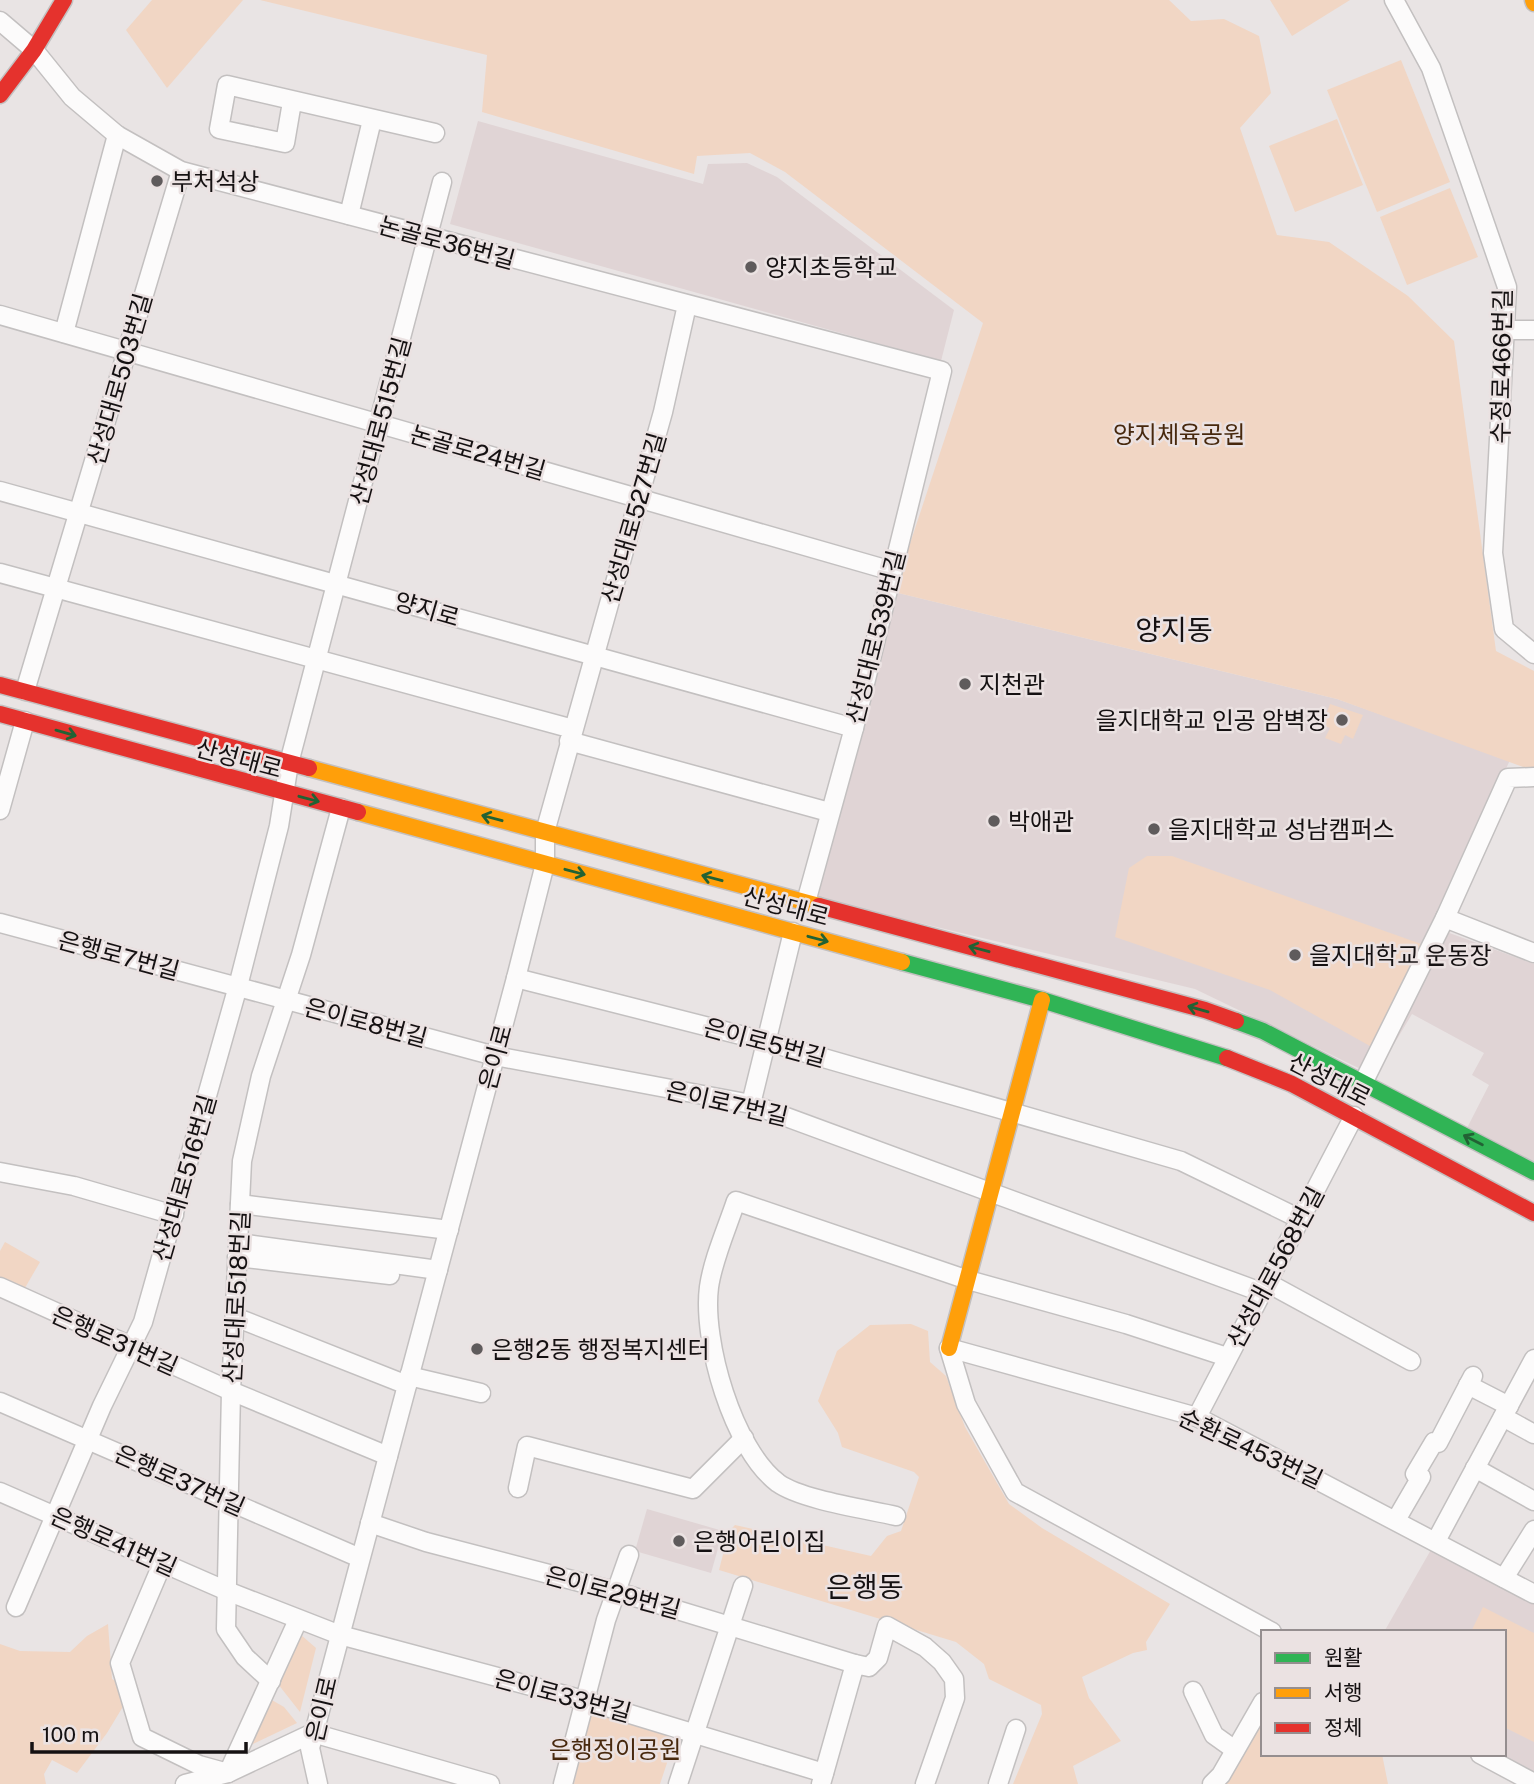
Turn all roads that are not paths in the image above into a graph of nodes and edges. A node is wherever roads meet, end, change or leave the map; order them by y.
1 (64, 0) edge
2 (1394, 0) edge
3 (0, 21) edge
4 (34, 50) junction
5 (0, 95) edge
6 (292, 102) dead end
7 (372, 120) junction
8 (435, 134) dead end
9 (117, 135) junction
10 (181, 171) junction
11 (442, 182) dead end
12 (349, 215) junction
13 (428, 237) junction
14 (687, 305) junction
15 (0, 315) edge
16 (1504, 330) junction
17 (1534, 330) edge
18 (64, 333) junction
19 (127, 351) junction
20 (942, 371) joint
21 (379, 424) junction
22 (0, 491) edge
23 (638, 498) junction
24 (80, 512) junction
25 (891, 570) junction
26 (0, 573) edge
27 (338, 584) junction
28 (58, 588) junction
29 (1534, 654) edge
30 (594, 655) junction
31 (318, 659) junction
32 (0, 685) edge
33 (24, 691) junction
34 (0, 714) edge
35 (25, 721) junction
36 (853, 728) junction
37 (571, 735) junction
38 (289, 763) junction
39 (1534, 777) edge
40 (284, 794) junction
41 (341, 808) junction
42 (0, 810) edge
43 (829, 812) junction
44 (545, 832) junction
45 (545, 864) junction
46 (806, 902) junction
47 (1445, 918) junction
48 (0, 923) edge
49 (793, 932) junction
50 (1534, 953) edge
51 (516, 978) junction
52 (238, 986) junction
53 (1042, 1000) junction
54 (286, 1002) junction
55 (768, 1042) junction
56 (495, 1056) junction
57 (1363, 1083) junction
58 (751, 1104) junction
59 (1012, 1112) junction
60 (1354, 1116) junction
61 (0, 1172) edge
62 (1534, 1172) edge
63 (991, 1191) junction
64 (240, 1205) junction
65 (1534, 1213) edge
66 (174, 1215) junction
67 (1300, 1219) junction
68 (449, 1230) junction
69 (238, 1250) junction
70 (436, 1275) junction
71 (968, 1280) junction
72 (0, 1287) edge
73 (1264, 1287) junction
74 (235, 1317) junction
75 (129, 1347) junction
76 (950, 1349) junction
77 (1227, 1357) junction
78 (1534, 1359) edge
79 (1411, 1360) dead end
80 (408, 1381) junction
81 (231, 1391) junction
82 (481, 1393) dead end
83 (0, 1402) edge
84 (1506, 1412) junction
85 (1197, 1417) junction
86 (1534, 1434) edge
87 (744, 1438) junction
88 (89, 1440) junction
89 (388, 1456) junction
90 (1475, 1468) junction
91 (518, 1488) dead end
92 (0, 1492) edge
93 (1534, 1501) edge
94 (229, 1502) junction
95 (56, 1516) junction
96 (896, 1516) dead end
97 (1396, 1520) junction
98 (370, 1523) junction
99 (1534, 1531) edge
100 (1436, 1541) junction
101 (629, 1555) dead end
102 (360, 1559) junction
103 (163, 1562) junction
104 (1504, 1578) junction
105 (743, 1586) dead end
106 (227, 1591) junction
107 (618, 1592) junction
108 (1534, 1594) edge
109 (16, 1607) dead end
110 (298, 1620) junction
111 (730, 1625) junction
112 (1268, 1630) edge
113 (340, 1635) junction
114 (855, 1664) junction
115 (271, 1681) junction
116 (1193, 1690) dead end
117 (587, 1701) junction
118 (1261, 1705) edge
119 (1016, 1729) dead end
120 (695, 1732) junction
121 (313, 1733) junction
122 (1235, 1750) junction
123 (1484, 1756) edge
124 (228, 1773) junction
125 (823, 1779) edge
126 (1534, 1783) edge
127 (185, 1784) edge
128 (318, 1784) edge
129 (490, 1784) edge
130 (563, 1784) edge
131 (678, 1784) edge
132 (925, 1784) edge
133 (998, 1784) edge
134 (1212, 1784) edge

1 - 4 main road
2 - 16 street, 수정로466번길
3 - 4 street, 논골로36번길
4 - 5 main road
4 - 9 street, 논골로36번길
6 - 7 street
7 - 8 street
7 - 12 street
9 - 10 street, 논골로36번길
9 - 18 street
10 - 12 street, 논골로36번길
10 - 19 street, 산성대로503번길
11 - 13 street, 산성대로515번길
12 - 13 street, 논골로36번길
13 - 14 street, 논골로36번길
13 - 21 street, 산성대로515번길
14 - 20 street, 논골로36번길
14 - 23 street, 산성대로527번길
15 - 18 street, 논골로24번길
16 - 17 street
16 - 29 street, 수정로466번길
18 - 19 street, 논골로24번길
19 - 21 street, 논골로24번길
19 - 24 street, 산성대로503번길
20 - 25 street, 산성대로539번길
21 - 23 street, 논골로24번길
21 - 27 street, 산성대로515번길
22 - 24 street, 양지로
23 - 25 street, 논골로24번길
23 - 30 street, 산성대로527번길
24 - 27 street, 양지로
24 - 28 street, 산성대로503번길
25 - 36 street, 산성대로539번길
26 - 28 street
27 - 30 street, 양지로
27 - 31 street, 산성대로515번길
28 - 31 street
28 - 33 street, 산성대로503번길
30 - 36 street, 양지로
30 - 37 street, 산성대로527번길
31 - 37 street
31 - 38 street, 산성대로515번길
32 - 33 main road, 산성대로
33 - 38 main road, 산성대로
34 - 35 main road, 산성대로
35 -> 40 main road, 산성대로
35 - 42 street
36 - 43 street, 산성대로539번길
37 - 43 street
37 - 44 street, 산성대로527번길
38 - 40 street, 산성대로516번길
44 -> 38 main road, 산성대로
39 - 47 street
40 -> 41 main road, 산성대로
40 - 52 street, 산성대로516번길
41 - 45 main road, 산성대로
41 - 54 street, 산성대로518번길
43 - 46 street, 산성대로539번길
44 - 45 street, 은이로
46 -> 44 main road, 산성대로
45 -> 49 main road, 산성대로
45 - 51 street, 은이로
57 -> 46 main road, 산성대로
47 - 50 street
47 - 57 street
48 - 52 street, 은행로7번길
49 -> 53 main road, 산성대로
49 - 55 street
51 - 55 street, 은이로5번길
51 - 56 street, 은이로
52 - 54 street, 은이로8번길
52 - 66 street, 산성대로516번길
53 - 59 main road
53 - 60 main road, 산성대로
54 - 56 street, 은이로8번길
54 - 64 street, 산성대로518번길
55 - 58 street
55 - 59 street, 은이로5번길
56 - 58 street, 은이로7번길
56 - 68 street, 은이로
62 -> 57 main road, 산성대로
58 - 63 street, 은이로7번길
59 - 63 main road
59 - 67 street, 은이로5번길
60 - 65 main road, 산성대로
60 - 67 street, 산성대로568번길
61 - 66 street
63 - 71 main road
63 - 73 street, 은이로7번길
64 - 68 street
64 - 69 street, 산성대로518번길
66 - 75 street, 산성대로516번길
67 - 73 street, 산성대로568번길
68 - 70 street, 은이로
69 - 70 street
69 - 74 street, 산성대로518번길
70 - 80 street, 은이로
71 - 76 main road
71 - 77 street
71 - 87 street
72 - 75 street, 은행로31번길
73 - 77 street, 산성대로568번길
73 - 79 street, 은이로7번길
74 - 80 street
74 - 81 street, 산성대로518번길
75 - 81 street, 은행로31번길
75 - 88 street, 산성대로516번길
76 - 85 street, 순환로453번길
76 - 112 street
77 - 85 street, 산성대로568번길
78 - 84 street
80 - 82 street
80 - 89 street, 은이로
81 - 89 street
81 - 94 street, 산성대로518번길
83 - 88 street, 은행로37번길
84 - 86 street
84 - 90 street
84 - 97 street
85 - 97 street, 순환로453번길
87 - 91 street
87 - 96 street
88 - 94 street, 은행로37번길
88 - 95 street, 산성대로516번길
89 - 98 street, 은이로
90 - 93 street
90 - 100 street
92 - 95 street, 은행로41번길
94 - 102 street, 은행로37번길
94 - 106 street, 산성대로518번길
95 - 103 street, 은행로41번길
95 - 109 street, 산성대로516번길
97 - 100 street, 순환로453번길
98 - 102 street, 은이로
98 - 107 street, 은이로29번길
99 - 104 street
100 - 104 street, 순환로453번길
101 - 107 street
102 - 113 street, 은이로
103 - 106 street, 은행로41번길
103 - 124 street
104 - 108 street, 순환로453번길
105 - 111 street
106 - 110 street
106 - 115 street, 산성대로518번길
107 - 111 street, 은이로29번길
107 - 117 street
110 - 113 street
110 - 115 street
111 - 114 street, 은이로29번길
111 - 120 street
113 - 117 street, 은이로33번길
113 - 121 street, 은이로
114 - 125 street
114 - 132 street
115 - 124 street
116 - 122 street
117 - 120 street, 은이로33번길
117 - 130 street
118 - 122 street
119 - 133 street
120 - 125 street, 은이로33번길
120 - 131 street
121 - 124 street
121 - 128 street, 은이로
121 - 129 street
122 - 134 street
123 - 126 street
124 - 127 street

